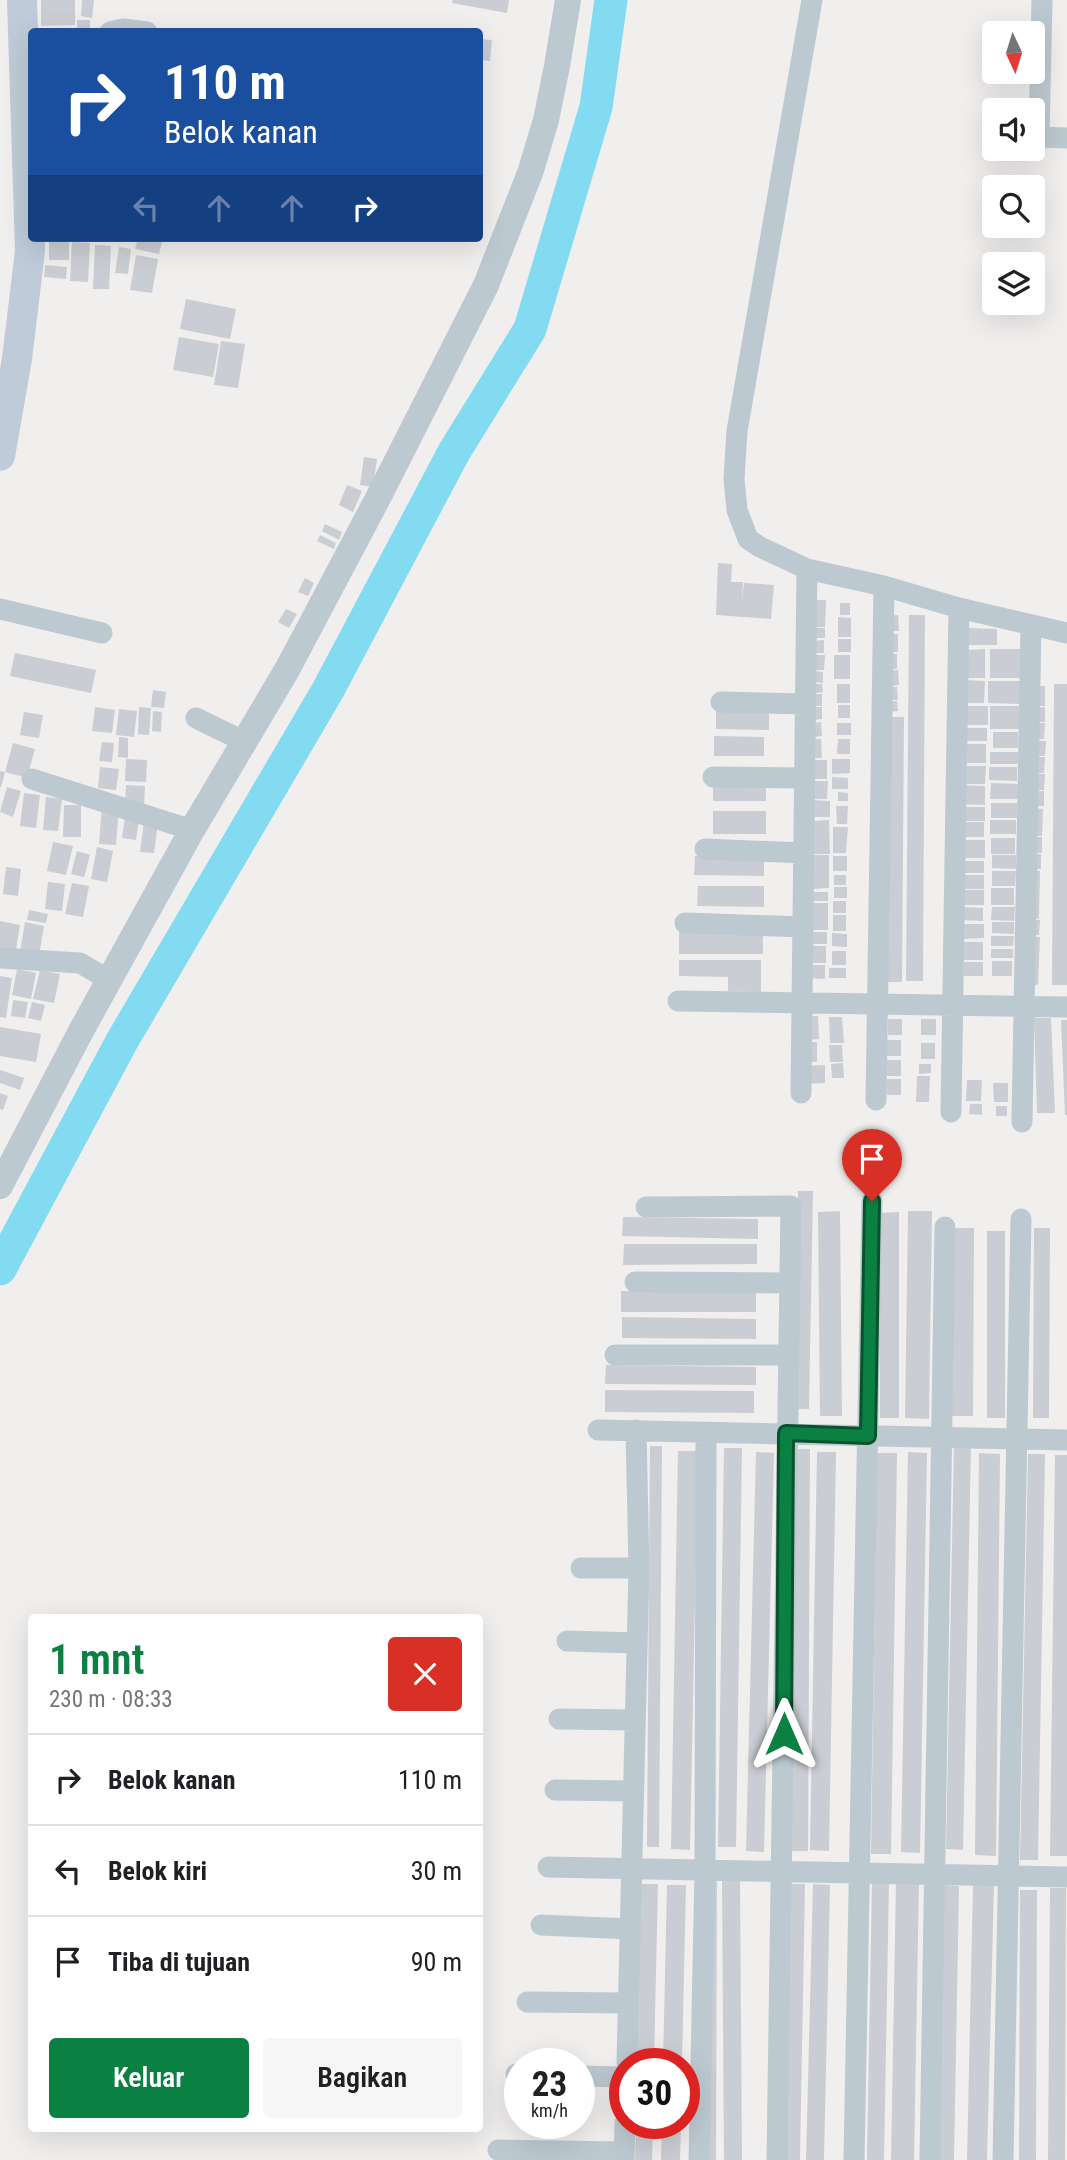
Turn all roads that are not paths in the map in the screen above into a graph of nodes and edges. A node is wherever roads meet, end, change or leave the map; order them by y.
1 (22, 0) edge
2 (568, 0) edge
3 (812, 0) edge
4 (1042, 0) edge
5 (28, 42) edge
6 (1067, 138) edge
7 (30, 242) edge
8 (8, 359) edge
9 (0, 456) edge
10 (807, 569) junction
11 (884, 586) junction
12 (960, 608) junction
13 (0, 609) edge
14 (1031, 625) junction
15 (102, 633) dead end
16 (1067, 633) edge
17 (721, 702) dead end
18 (806, 704) junction
19 (196, 718) dead end
20 (243, 741) junction
21 (713, 777) dead end
22 (805, 778) junction
23 (32, 779) dead end
24 (192, 830) junction
25 (705, 849) dead end
26 (804, 853) junction
27 (685, 923) dead end
28 (803, 927) junction
29 (0, 958) edge
30 (109, 980) junction
31 (678, 1001) dead end
32 (802, 1003) junction
33 (878, 1004) junction
34 (952, 1006) junction
35 (1024, 1007) junction
36 (1067, 1007) edge
37 (801, 1093) dead end
38 (876, 1100) dead end
39 (951, 1111) dead end
40 (1022, 1122) dead end
41 (0, 1186) edge
42 (872, 1201) dead end
43 (646, 1207) dead end
44 (1021, 1219) dead end
45 (944, 1227) dead end
46 (635, 1282) dead end
47 (790, 1283) junction
48 (788, 1354) junction
49 (615, 1355) dead end
50 (598, 1430) dead end
51 (636, 1430) junction
52 (706, 1433) junction
53 (786, 1433) junction
54 (868, 1436) junction
55 (941, 1437) junction
56 (1017, 1439) junction
57 (1067, 1440) edge
58 (581, 1568) dead end
59 (639, 1568) junction
60 (567, 1641) dead end
61 (637, 1643) junction
62 (559, 1719) dead end
63 (635, 1720) junction
64 (555, 1790) dead end
65 (633, 1791) junction
66 (548, 1867) dead end
67 (631, 1868) junction
68 (705, 1870) junction
69 (783, 1871) junction
70 (859, 1873) junction
71 (934, 1874) junction
72 (1008, 1875) junction
73 (1067, 1877) edge
74 (541, 1925) dead end
75 (630, 1929) junction
76 (527, 2002) dead end
77 (628, 2003) junction
78 (627, 2048) edge
79 (498, 2150) dead end
80 (624, 2156) edge
81 (699, 2160) edge
82 (777, 2160) edge
83 (854, 2160) edge
84 (930, 2160) edge
85 (1003, 2160) edge

1 - 5 main road
2 - 20 street
3 - 10 street
4 - 6 street
7 - 8 main road
8 - 9 main road
10 - 11 street
10 - 18 street
11 - 12 street
11 - 33 street
12 - 14 street
12 - 34 street
13 - 15 street
14 - 16 street
14 - 35 street
17 - 18 street
18 - 22 street
19 - 20 street
20 - 24 street
21 - 22 street
22 - 26 street
23 - 24 street
24 - 30 street
25 - 26 street
26 - 28 street
27 - 28 street
28 - 32 street
29 - 30 street
30 - 41 street
31 - 32 street
32 - 33 street
32 - 37 street
33 - 34 street
33 - 38 street
34 - 35 street
34 - 39 street
35 - 36 street
35 - 40 street
42 - 54 street
43 - 47 street
44 - 56 street
45 - 55 street
46 - 47 street
47 - 48 street
48 - 49 street
48 - 53 street
50 - 51 street
51 - 52 street
51 - 59 street
52 - 53 street
52 - 68 street
53 - 54 street
53 - 69 street
54 - 55 street
54 - 70 street
55 - 56 street
55 - 71 street
56 - 57 street
56 - 72 street
58 - 59 street
59 - 61 street
60 - 61 street
61 - 63 street
62 - 63 street
63 - 65 street
64 - 65 street
65 - 67 street
66 - 67 street
67 - 68 street
67 - 75 street
68 - 69 street
68 - 81 street
69 - 70 street
69 - 82 street
70 - 71 street
70 - 83 street
71 - 72 street
71 - 84 street
72 - 73 street
72 - 85 street
74 - 75 street
75 - 77 street
76 - 77 street
77 - 78 street
79 - 80 street

